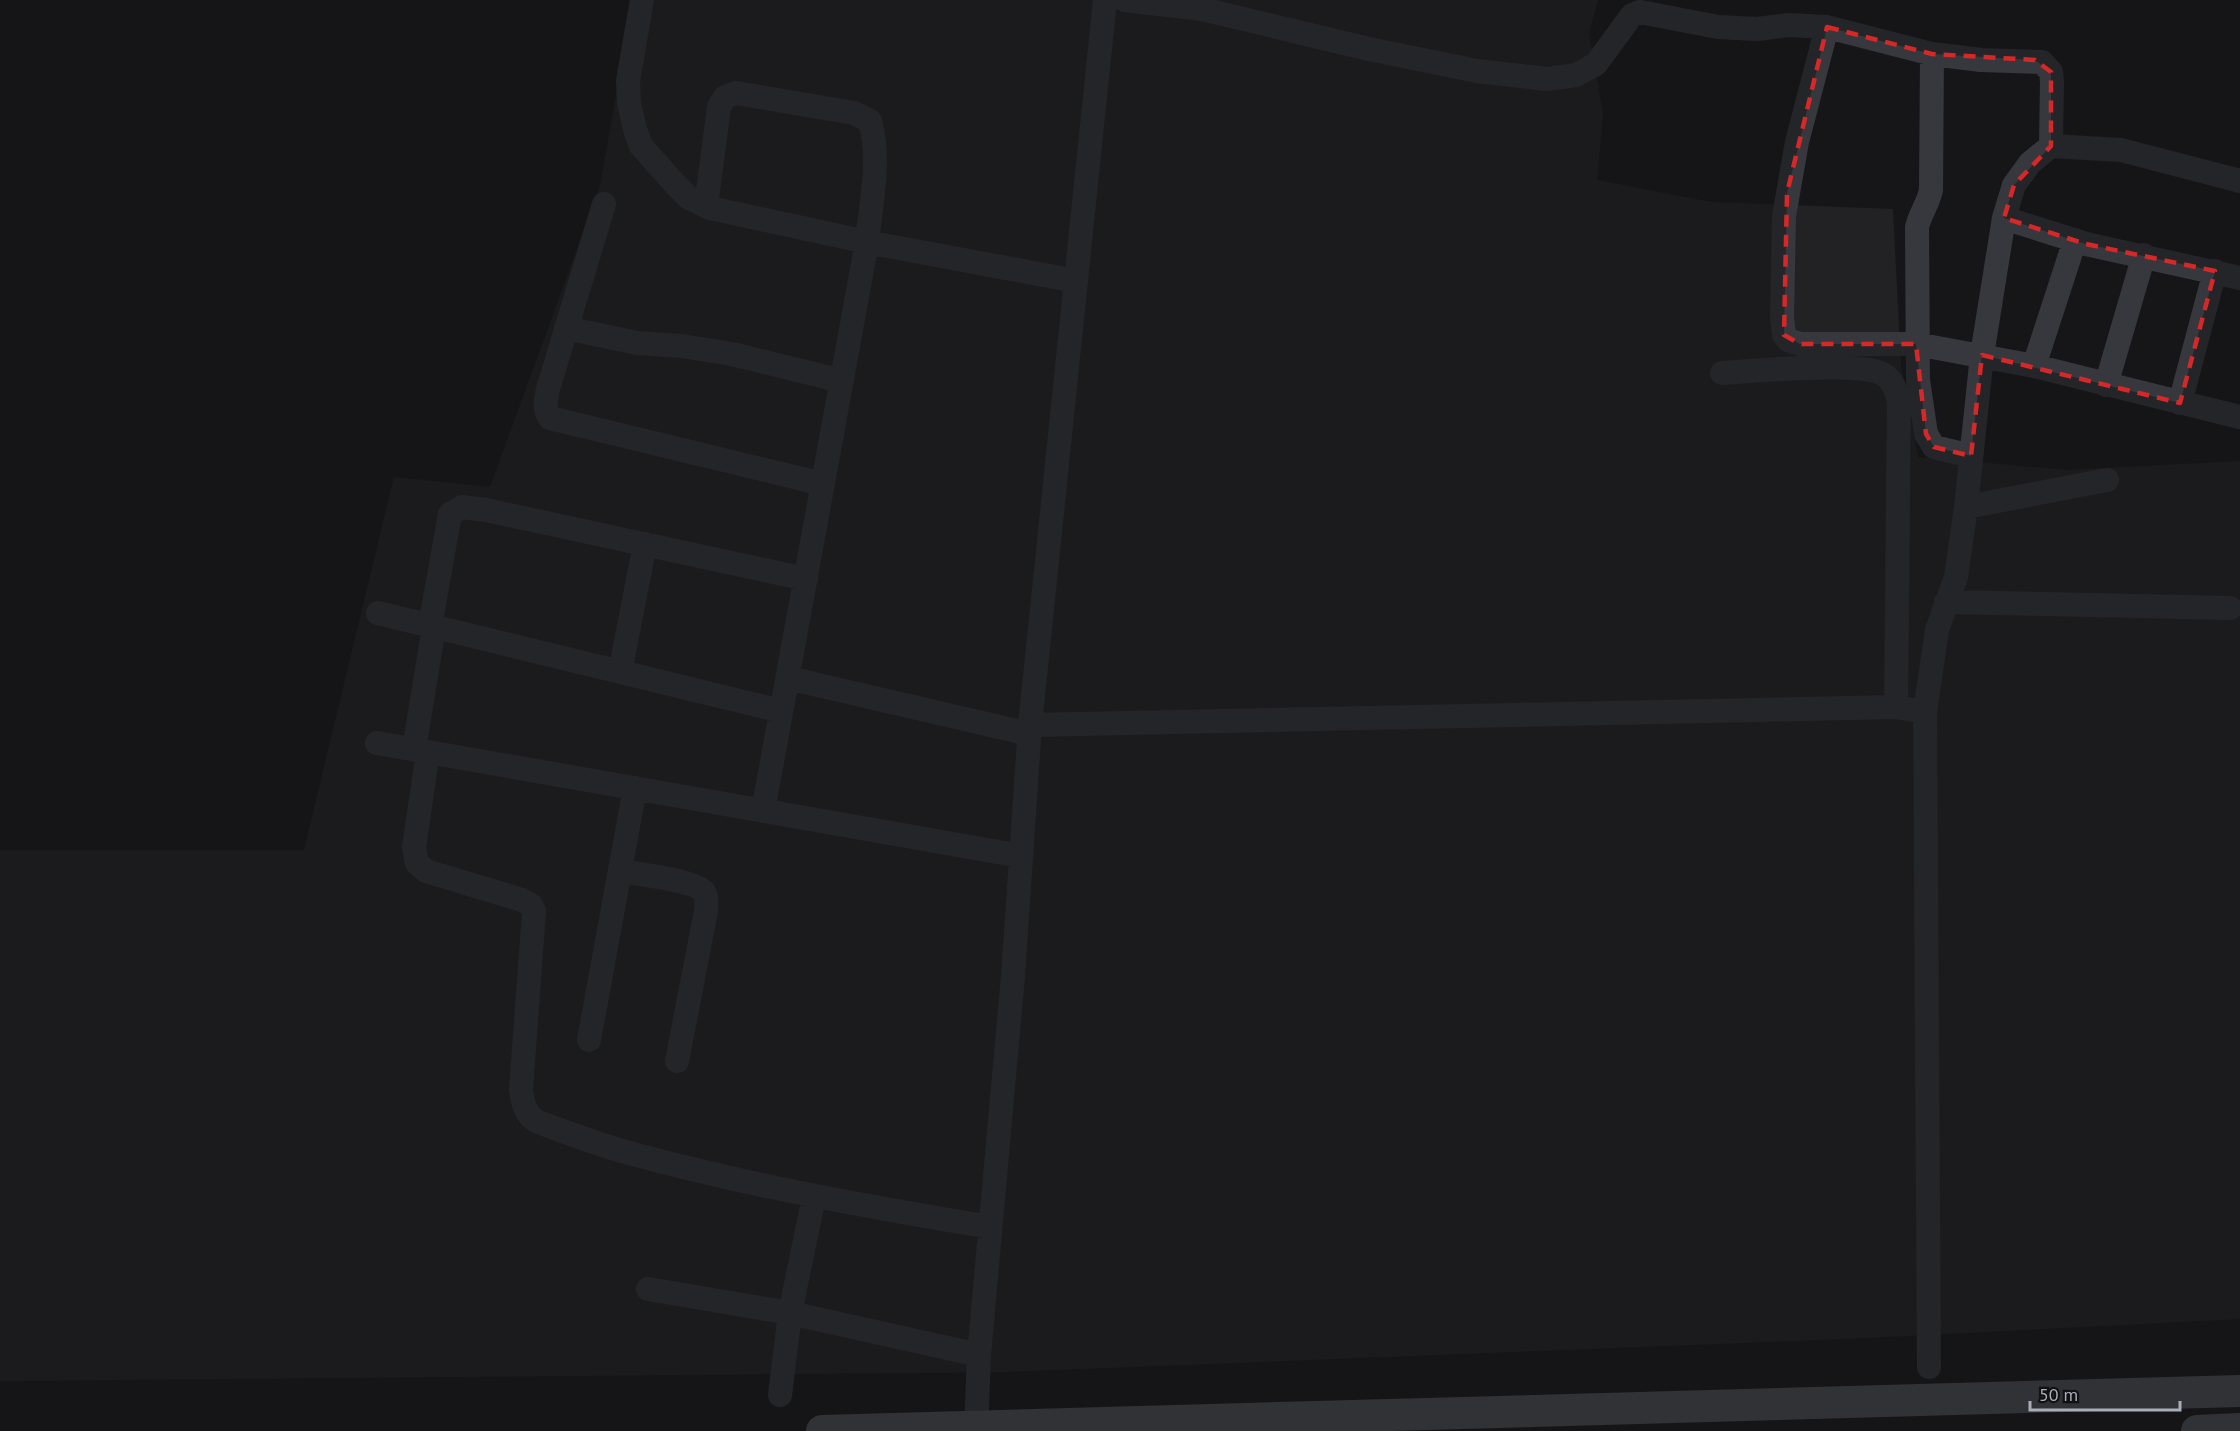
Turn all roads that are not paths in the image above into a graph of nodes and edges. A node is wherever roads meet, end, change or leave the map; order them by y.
1 (642, 0) edge
2 (1105, 0) edge
3 (1125, 0) edge
4 (1639, 4) edge
5 (1827, 27) junction
6 (1932, 54) junction
7 (2051, 146) junction
8 (2240, 181) edge
9 (604, 204) dead end
10 (706, 206) junction
11 (2004, 218) junction
12 (2075, 240) junction
13 (867, 242) junction
14 (2144, 255) junction
15 (2215, 272) junction
16 (2240, 278) edge
17 (1076, 281) junction
18 (566, 328) junction
19 (1916, 344) junction
20 (1982, 355) junction
21 (2034, 366) junction
22 (1722, 373) dead end
23 (842, 381) junction
24 (2106, 385) junction
25 (2180, 403) junction
26 (2240, 417) edge
27 (1971, 456) junction
28 (2107, 480) dead end
29 (823, 484) junction
30 (1966, 507) junction
31 (645, 544) junction
32 (806, 579) junction
33 (1946, 602) junction
34 (2230, 608) dead end
35 (378, 613) dead end
36 (432, 626) junction
37 (620, 672) junction
38 (788, 678) junction
39 (1896, 707) junction
40 (781, 711) junction
41 (1925, 712) junction
42 (1029, 729) junction
43 (377, 743) dead end
44 (421, 751) junction
45 (635, 788) junction
46 (763, 811) junction
47 (1020, 856) junction
48 (620, 871) junction
49 (589, 1040) dead end
50 (677, 1061) dead end
51 (814, 1197) junction
52 (990, 1227) junction
53 (648, 1288) dead end
54 (790, 1313) junction
55 (979, 1355) junction
56 (1929, 1367) dead end
57 (2240, 1391) edge
58 (780, 1395) dead end
59 (976, 1429) edge
60 (2240, 1429) edge
61 (822, 1431) edge
62 (2197, 1431) edge

1 - 10 street
2 - 17 street
3 - 4 street
4 - 5 street
5 - 6 street
5 - 19 street
6 - 7 street
6 - 19 street
7 - 8 street
7 - 11 street
9 - 18 street
10 - 13 street
10 - 13 street
11 - 12 street
11 - 20 street
12 - 14 street
12 - 21 street
13 - 17 street
13 - 23 street
14 - 15 street
14 - 24 street
15 - 16 street
15 - 25 street
17 - 42 street
18 - 23 street
18 - 29 street
19 - 20 street
19 - 27 street
20 - 21 street
20 - 27 street
21 - 24 street
22 - 39 street
23 - 29 street
24 - 25 street
25 - 26 street
27 - 30 street
28 - 30 street
29 - 32 street
30 - 33 street
31 - 32 street
31 - 36 street
31 - 37 street
32 - 38 street
33 - 34 street
33 - 41 street
35 - 36 street
36 - 37 street
36 - 44 street
37 - 40 street
38 - 40 street
38 - 42 street
39 - 41 street
39 - 42 street
40 - 46 street
41 - 56 street
42 - 47 street
43 - 44 street
44 - 45 street
44 - 51 street
45 - 46 street
45 - 48 street
46 - 47 street
47 - 52 street
48 - 49 street
48 - 50 street
51 - 52 street
51 - 54 street
52 - 55 street
53 - 54 street
54 - 55 street
54 - 58 street
55 - 59 street
57 - 59 main road
59 - 61 main road
60 - 62 main road

